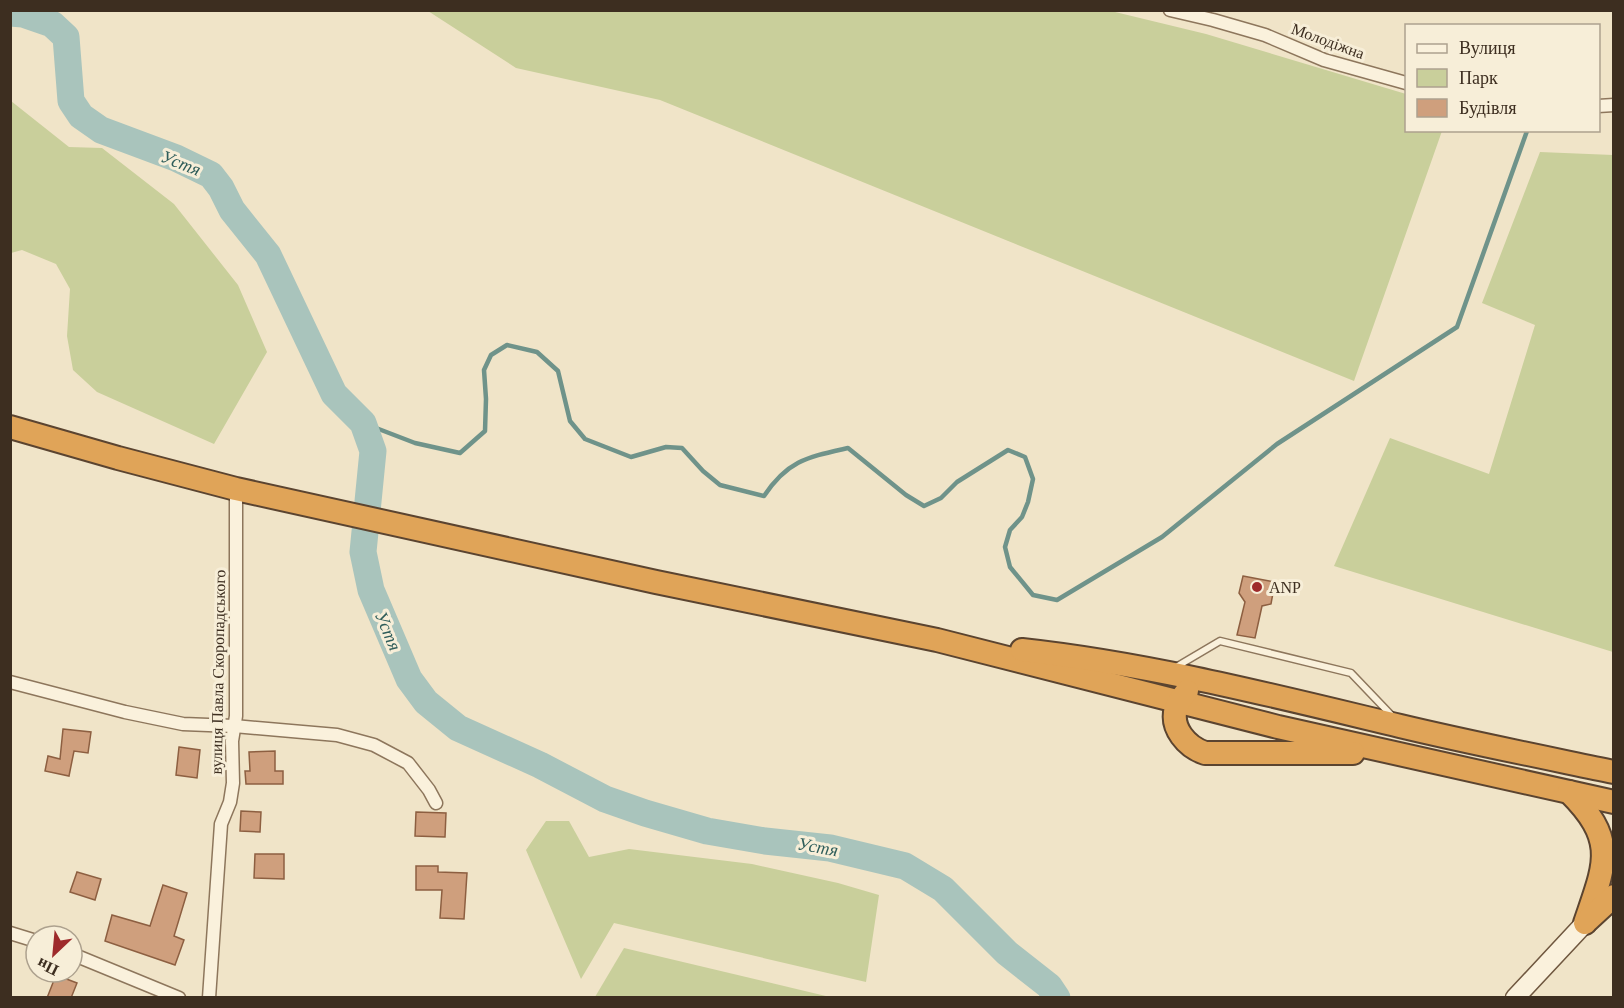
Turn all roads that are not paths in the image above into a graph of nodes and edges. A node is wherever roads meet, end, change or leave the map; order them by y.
1 (1170, 10) edge
2 (1405, 82) edge
3 (10, 427) edge
4 (236, 489) junction
5 (937, 640) junction
6 (1167, 672) junction
7 (1197, 678) junction
8 (10, 682) edge
9 (1179, 702) junction
10 (234, 726) junction
11 (1403, 727) junction
12 (1389, 753) junction
13 (1552, 759) junction
14 (1614, 762) edge
15 (1614, 772) edge
16 (1569, 792) junction
17 (1614, 802) edge
18 (436, 803) dead end
19 (1614, 896) edge
20 (1585, 923) junction
21 (84, 959) edge
22 (178, 998) edge
23 (209, 998) edge
24 (1515, 998) edge

1 - 2 street, Молодіжна
3 - 4 highway
4 - 5 highway
4 - 10 street, вулиця Павла Скоропадського
5 - 6 highway
5 - 9 highway
6 - 7 highway
6 - 11 lane
7 - 9 highway
7 - 11 highway
8 - 10 street
9 - 12 highway
9 - 12 highway
10 - 18 street
10 - 23 street, вулиця Павла Скоропадського
11 - 13 highway
12 - 16 highway
13 - 14 highway
13 - 15 highway
16 - 17 highway
16 - 20 highway
19 - 20 highway
20 - 24 main road
21 - 22 street

